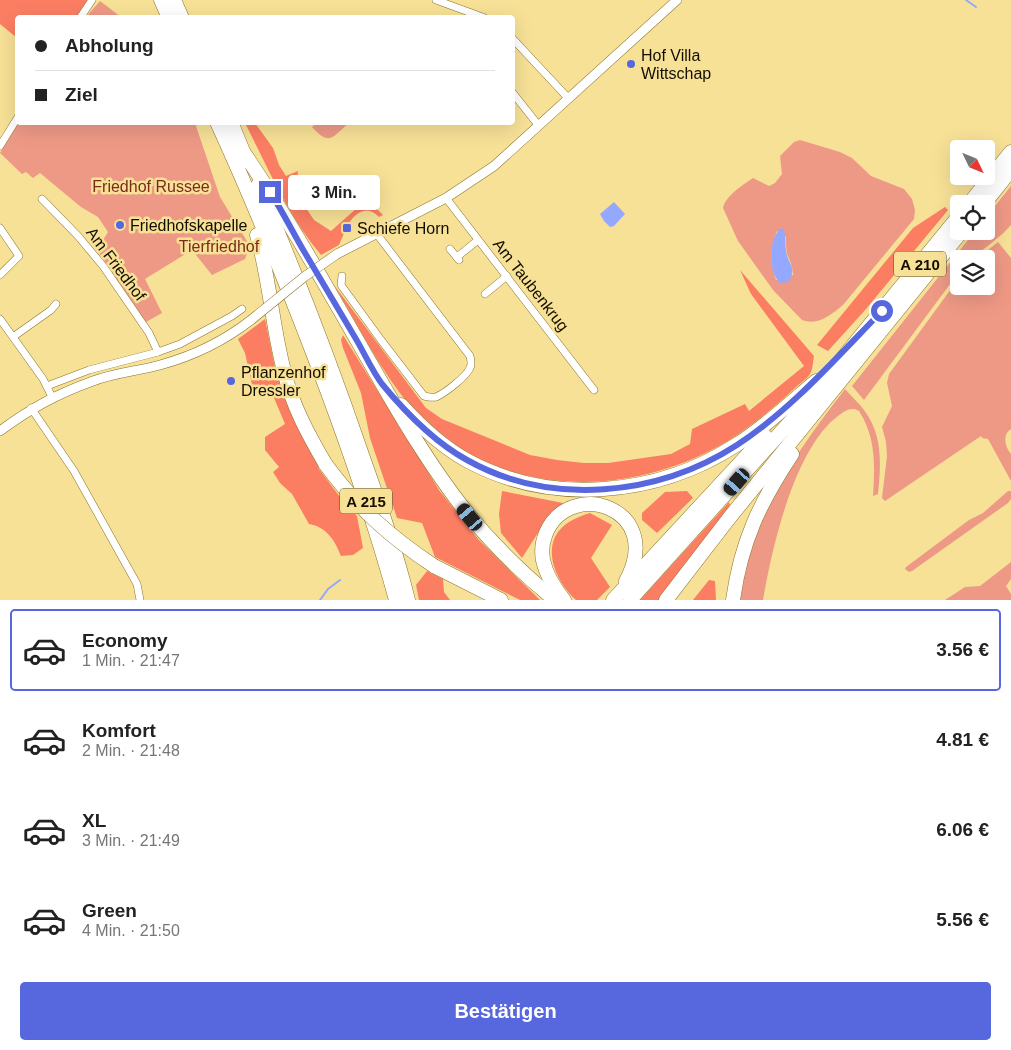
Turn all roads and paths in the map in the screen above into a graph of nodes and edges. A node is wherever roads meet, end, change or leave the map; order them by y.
1 (92, 0) edge
2 (161, 0) edge
3 (174, 0) edge
4 (436, 0) edge
5 (677, 0) edge
6 (82, 15) edge
7 (168, 15) edge
8 (181, 15) edge
9 (477, 15) edge
10 (515, 41) edge
11 (515, 96) edge
12 (567, 101) junction
13 (15, 121) edge
14 (219, 125) edge
15 (232, 125) edge
16 (540, 126) junction
17 (0, 146) edge
18 (1011, 152) edge
19 (239, 155) junction
20 (1011, 170) edge
21 (976, 195) edge
22 (991, 195) edge
23 (446, 198) junction
24 (42, 199) dead end
25 (950, 227) edge
26 (0, 228) edge
27 (376, 233) junction
28 (478, 240) junction
29 (955, 240) edge
30 (450, 249) dead end
31 (0, 275) edge
32 (342, 276) dead end
33 (507, 276) junction
34 (485, 294) dead end
35 (56, 304) dead end
36 (242, 308) dead end
37 (882, 311) junction
38 (0, 319) edge
39 (13, 337) junction
40 (158, 352) junction
41 (846, 374) junction
42 (816, 380) junction
43 (382, 382) junction
44 (47, 386) junction
45 (594, 390) dead end
46 (52, 397) junction
47 (31, 408) junction
48 (0, 431) edge
49 (614, 598) edge
50 (140, 600) edge
51 (396, 600) edge
52 (408, 600) edge
53 (501, 600) edge
54 (555, 600) edge
55 (564, 600) edge
56 (630, 600) edge
57 (666, 600) edge
58 (733, 600) edge

1 - 6 street
2 - 7 highway
3 - 8 highway
4 - 9 street
5 - 12 street
10 - 12 street
11 - 16 street
12 - 16 street
13 - 17 street
14 - 19 highway, A 215
15 - 19 highway, A 215
16 - 23 street
18 - 21 highway
19 - 43 highway
19 - 51 highway, A 215
19 - 52 highway, A 215
19 - 53 highway, bridge
20 - 22 highway
23 - 27 street
23 - 28 street, Am Taubenkrug
24 - 40 street, Am Friedhof
25 - 37 highway, A 210
26 - 31 street
27 - 32 street
27 - 46 street, bridge
28 - 30 street
28 - 33 street, Am Taubenkrug
29 - 41 highway, A 210
33 - 34 street
33 - 45 street, Am Taubenkrug
35 - 39 street
36 - 40 street
37 - 42 highway
37 - 56 highway, A 210
38 - 39 street
39 - 44 street
40 - 44 street
41 - 57 highway, A 210
41 - 58 highway
42 - 43 highway
42 - 49 highway
43 - 54 highway
44 - 46 street
46 - 47 street
47 - 48 street
47 - 50 street
49 - 55 highway

